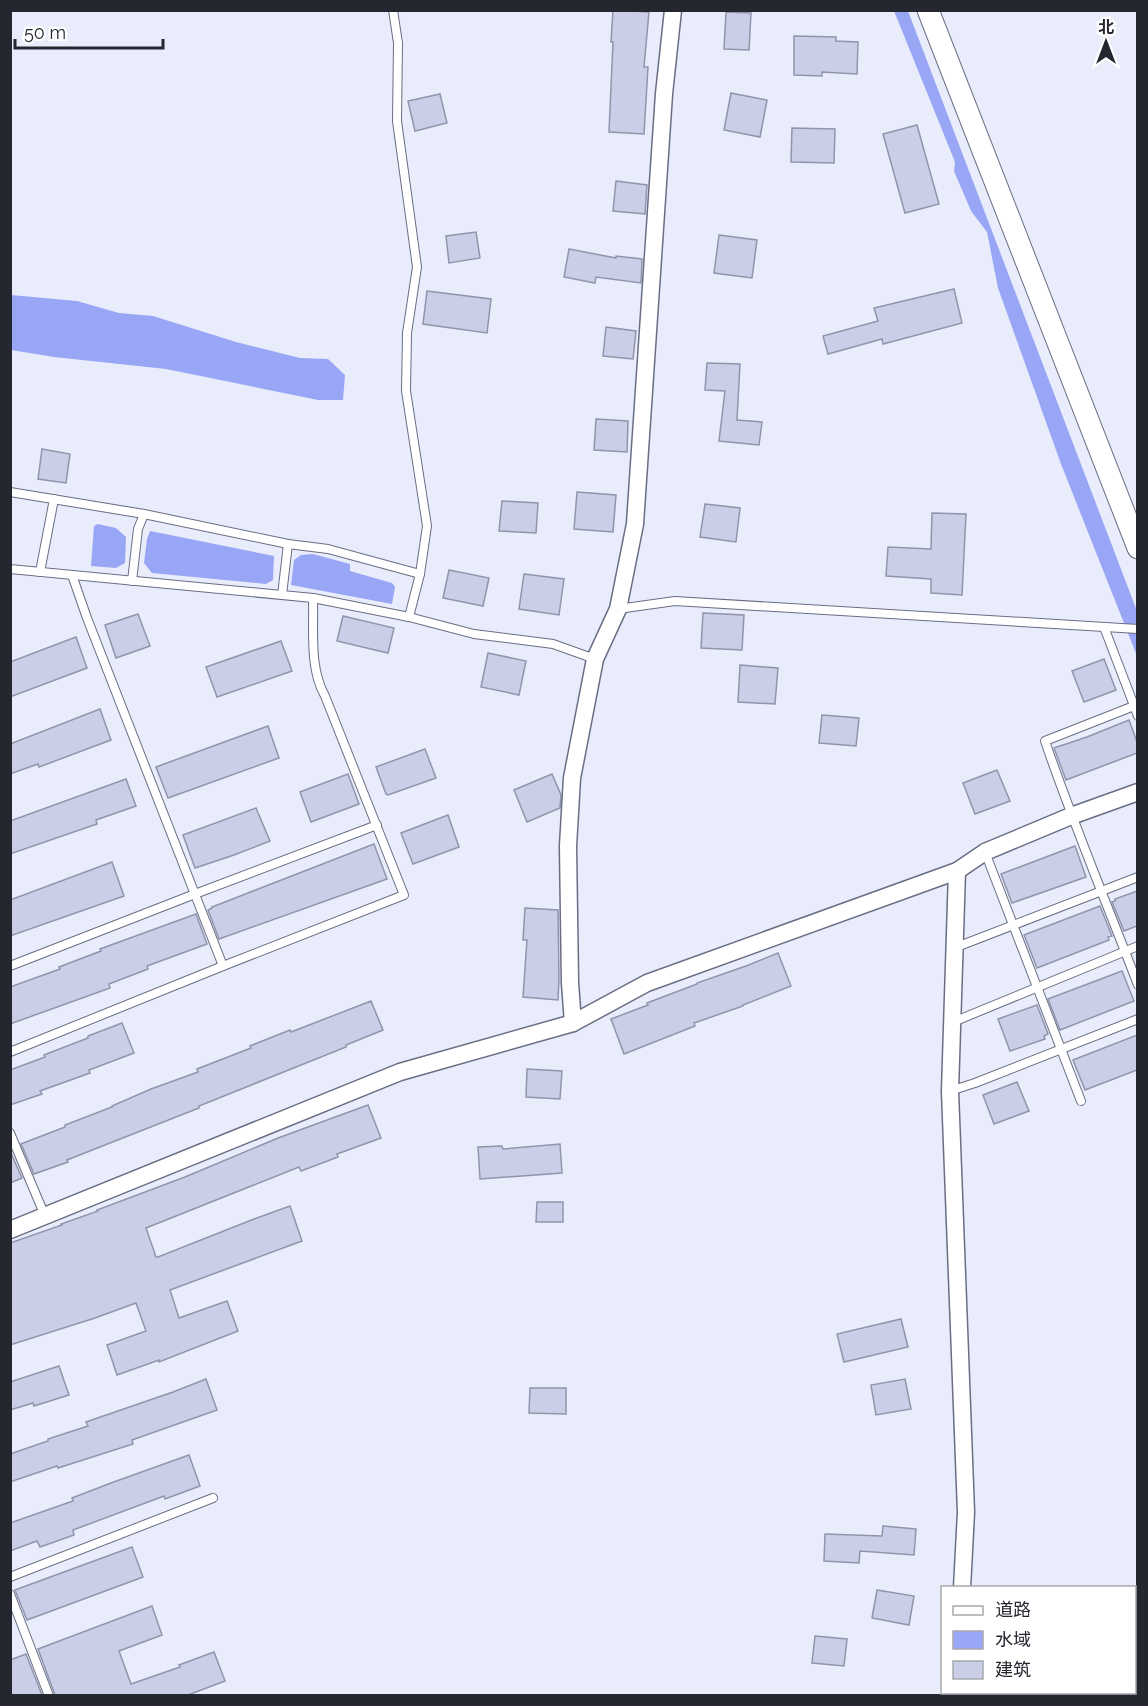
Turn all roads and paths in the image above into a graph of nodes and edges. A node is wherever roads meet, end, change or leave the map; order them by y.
1 (393, 10) edge
2 (674, 10) edge
3 (928, 10) edge
4 (10, 492) edge
5 (54, 499) junction
6 (144, 514) junction
7 (288, 543) junction
8 (1137, 548) edge
9 (10, 569) edge
10 (40, 572) junction
11 (420, 574) junction
12 (72, 575) junction
13 (132, 580) junction
14 (282, 595) junction
15 (313, 598) junction
16 (618, 609) junction
17 (409, 617) junction
18 (1104, 627) junction
19 (1137, 629) edge
20 (595, 658) junction
21 (1134, 706) junction
22 (1137, 716) edge
23 (1137, 792) edge
24 (1071, 816) junction
25 (377, 825) junction
26 (985, 852) junction
27 (957, 871) junction
28 (1137, 877) edge
29 (1102, 891) junction
30 (195, 894) junction
31 (1013, 925) junction
32 (1137, 946) edge
33 (954, 948) junction
34 (1125, 951) junction
35 (10, 966) edge
36 (223, 966) junction
37 (1137, 985) edge
38 (1037, 987) junction
39 (1137, 1018) edge
40 (953, 1022) junction
41 (573, 1023) junction
42 (1061, 1049) junction
43 (10, 1052) edge
44 (950, 1091) junction
45 (1081, 1101) dead end
46 (10, 1133) edge
47 (45, 1216) junction
48 (10, 1230) edge
49 (213, 1498) dead end
50 (10, 1577) edge
51 (962, 1586) edge
52 (10, 1594) edge
53 (50, 1695) edge

1 - 11 lane
2 - 16 street
3 - 8 street
4 - 5 lane
5 - 6 lane
5 - 10 lane
6 - 7 lane
6 - 13 lane
7 - 11 lane
7 - 14 lane
9 - 10 lane
10 - 12 lane
11 - 17 lane
12 - 13 lane
12 - 30 lane
13 - 14 lane
14 - 15 lane
15 - 17 lane
15 - 25 lane
16 - 18 lane
16 - 20 street
17 - 20 lane
18 - 19 lane
18 - 21 lane
20 - 41 street
21 - 22 lane
21 - 24 lane
23 - 24 street
24 - 26 street
24 - 29 lane
25 - 30 lane
25 - 36 lane
26 - 27 street
26 - 31 lane
27 - 33 street
27 - 41 street
28 - 29 lane
29 - 31 lane
29 - 34 lane
30 - 35 lane
30 - 36 lane
31 - 33 lane
31 - 38 lane
32 - 34 lane
33 - 40 street
34 - 37 lane
34 - 38 lane
36 - 43 lane
38 - 40 lane
38 - 42 lane
39 - 42 lane
40 - 44 street
41 - 47 street
42 - 44 lane
42 - 45 lane
44 - 51 street
46 - 47 lane
47 - 48 street
49 - 50 lane
52 - 53 lane

